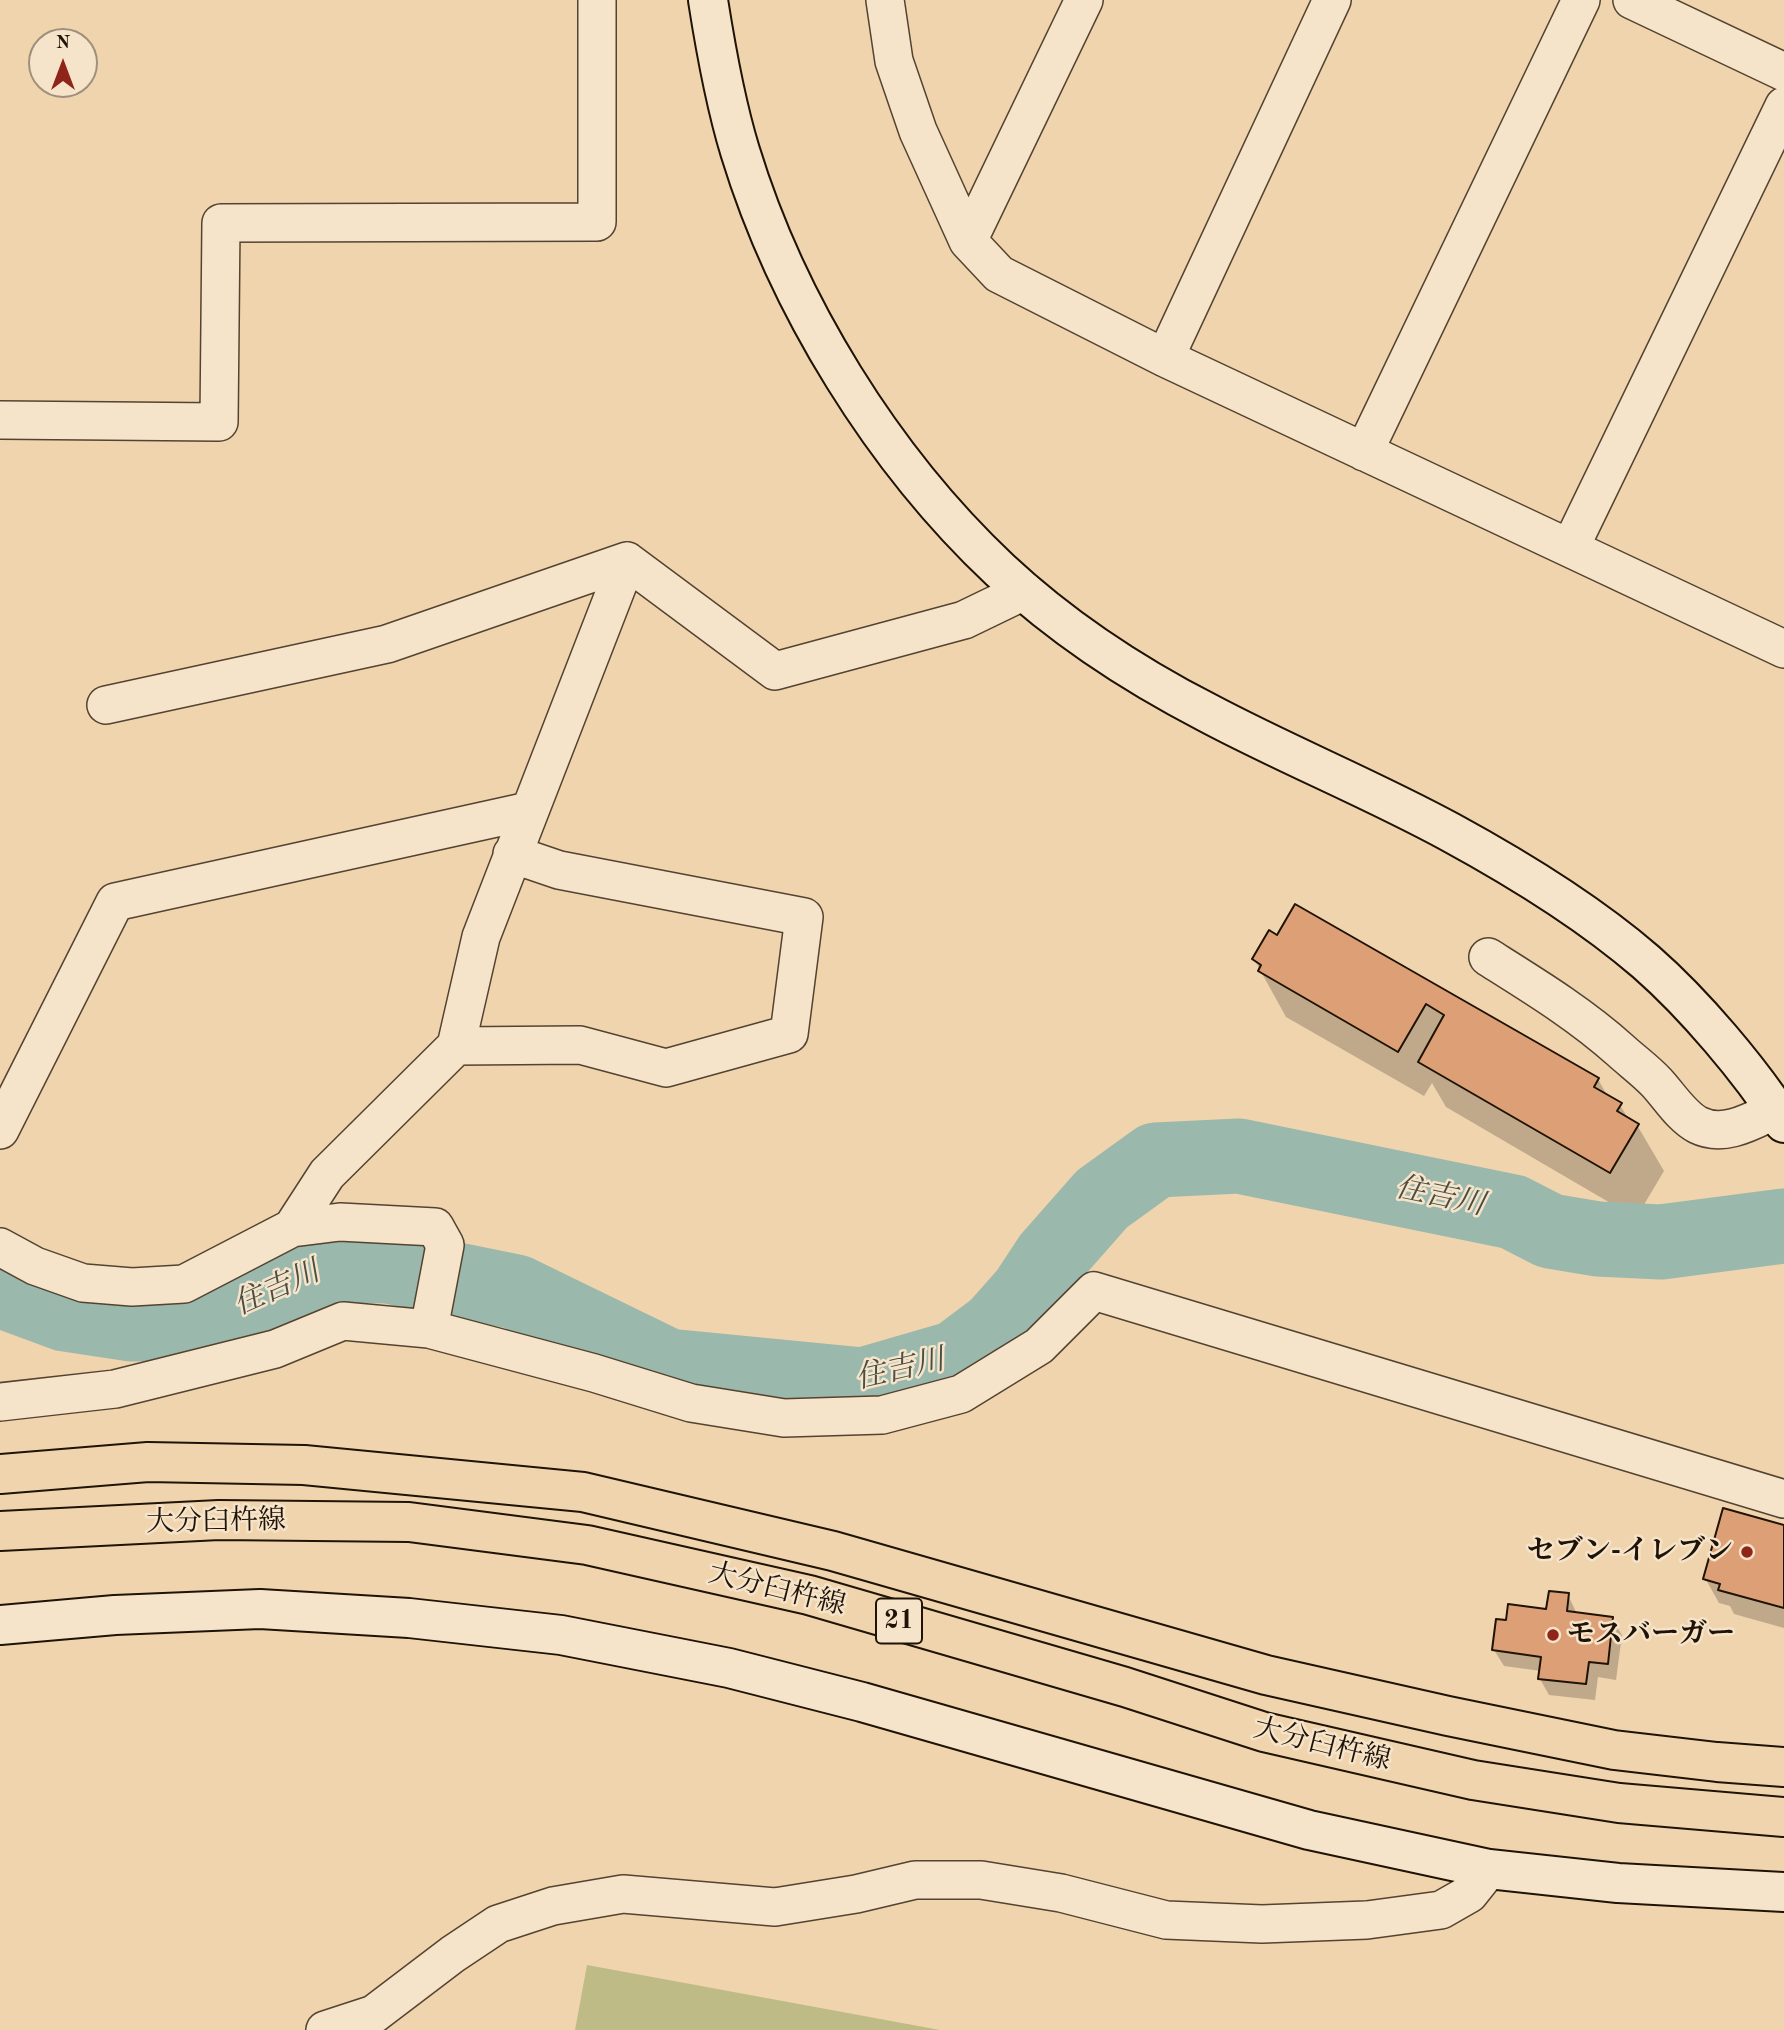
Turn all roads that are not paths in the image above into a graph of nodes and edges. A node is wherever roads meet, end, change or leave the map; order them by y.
1 (597, 0) edge
2 (708, 0) edge
3 (885, 0) edge
4 (1084, 0) edge
5 (1332, 0) edge
6 (1581, 0) edge
7 (1632, 0) edge
8 (1784, 72) edge
9 (1784, 106) edge
10 (968, 241) junction
11 (1165, 358) junction
12 (0, 420) edge
13 (1364, 452) junction
14 (1570, 548) junction
15 (627, 561) junction
16 (1024, 591) junction
17 (1782, 643) edge
18 (106, 705) dead end
19 (528, 811) junction
20 (512, 854) junction
21 (1488, 957) dead end
22 (456, 1046) junction
23 (1779, 1116) edge
24 (0, 1130) edge
25 (292, 1228) junction
26 (0, 1247) edge
27 (431, 1316) junction
28 (0, 1402) edge
29 (0, 1474) edge
30 (1784, 1499) edge
31 (0, 1531) edge
32 (0, 1625) edge
33 (1784, 1767) edge
34 (1784, 1816) edge
35 (1489, 1869) junction
36 (1784, 1892) edge
37 (325, 2030) edge

1 - 12 street
2 - 16 street
3 - 10 street
4 - 10 street
5 - 11 street
6 - 13 street
7 - 8 street
9 - 14 street
10 - 11 street
11 - 13 street
13 - 14 street
14 - 17 street
15 - 16 street
15 - 18 street
15 - 19 street
16 - 23 street
19 - 20 street
19 - 24 street
20 - 22 street
20 - 22 street
21 - 23 street
22 - 25 street
25 - 26 street
25 - 27 street
27 - 28 street
27 - 30 street
29 - 33 main road, 大分臼杵線 / 21
31 - 34 main road, 大分臼杵線 / 21
32 - 35 street
35 - 36 street
35 - 37 street

